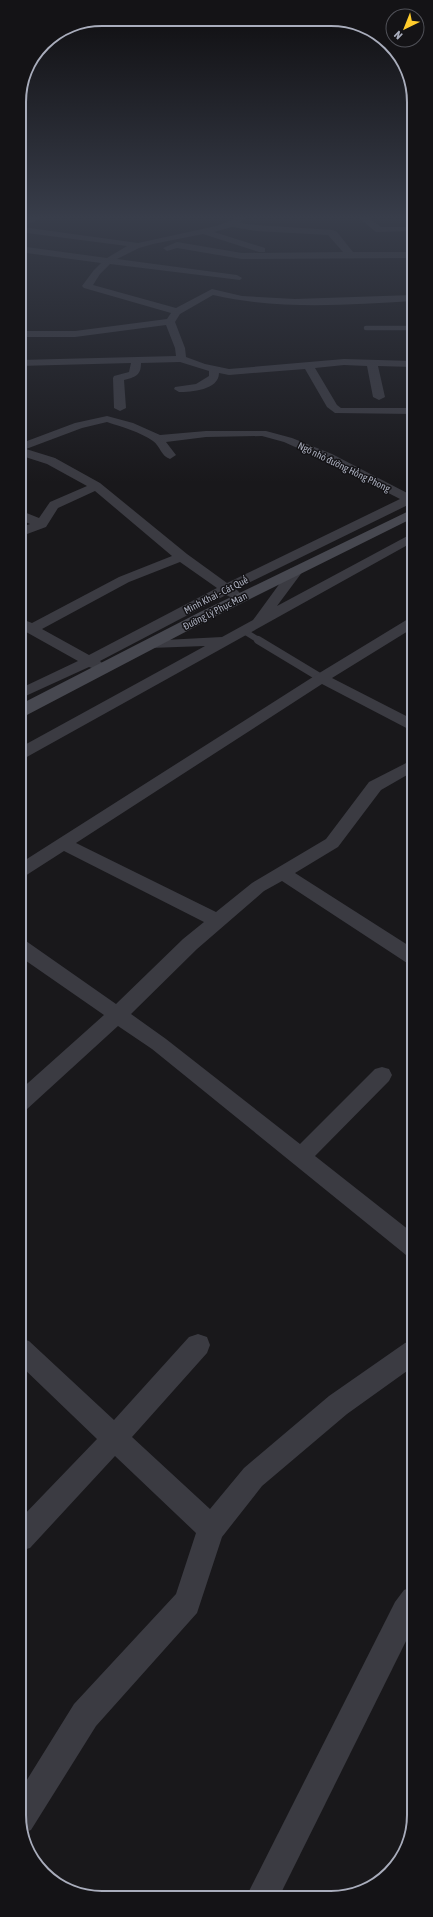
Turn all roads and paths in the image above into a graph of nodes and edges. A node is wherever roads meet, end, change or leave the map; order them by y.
1 (155, 304) edge
2 (190, 304) edge
3 (177, 312) junction
4 (170, 322) junction
5 (366, 328) dead end
6 (407, 328) edge
7 (26, 334) edge
8 (181, 359) junction
9 (136, 360) junction
10 (372, 362) junction
11 (26, 363) edge
12 (308, 364) junction
13 (407, 364) edge
14 (214, 369) junction
15 (179, 388) dead end
16 (379, 397) dead end
17 (120, 408) dead end
18 (407, 411) edge
19 (158, 439) junction
20 (26, 445) edge
21 (26, 453) edge
22 (170, 455) dead end
23 (96, 486) junction
24 (407, 500) edge
25 (407, 506) edge
26 (407, 506) edge
27 (26, 517) edge
28 (41, 524) junction
29 (26, 530) edge
30 (407, 540) edge
31 (182, 557) junction
32 (296, 571) junction
33 (233, 594) junction
34 (257, 624) junction
35 (26, 626) edge
36 (407, 626) edge
37 (244, 631) junction
38 (227, 641) junction
39 (150, 644) junction
40 (96, 665) junction
41 (321, 678) junction
42 (26, 692) edge
43 (26, 708) edge
44 (407, 723) edge
45 (26, 751) edge
46 (407, 768) edge
47 (63, 844) junction
48 (26, 868) edge
49 (283, 873) junction
50 (218, 921) junction
51 (26, 951) edge
52 (407, 953) edge
53 (117, 1015) junction
54 (382, 1075) dead end
55 (26, 1098) edge
56 (300, 1158) junction
57 (407, 1242) edge
58 (198, 1345) dead end
59 (26, 1355) edge
60 (407, 1356) edge
61 (115, 1438) junction
62 (211, 1529) junction
63 (26, 1532) edge
64 (407, 1609) edge
65 (26, 1807) edge
66 (265, 1891) edge

1 - 3 street
2 - 3 street
3 - 4 street
4 - 7 street
4 - 8 street
5 - 6 lane
8 - 9 street
8 - 14 street
9 - 11 street
9 - 17 street
10 - 12 street
10 - 13 street
10 - 16 street
12 - 14 street
12 - 18 street
14 - 15 street
19 - 20 street
19 - 22 street
19 - 24 street, Ngõ nhỏ đường Hồng Phong
21 - 23 street
23 - 28 street
23 - 31 street
25 - 32 main road, Đường Lý Phục Man
26 - 33 street, Minh Khai - Cát Quế
27 - 28 street
28 - 29 street
30 - 34 street
31 - 33 street
31 - 35 street
32 - 33 main road, Đường Lý Phục Man
32 - 34 street
33 - 39 main road, Đường Lý Phục Man
33 - 40 street, Minh Khai - Cát Quế
34 - 37 street
35 - 40 street
36 - 41 street
37 - 38 street
37 - 41 lane
38 - 39 street
38 - 45 street
39 - 40 main road, Đường Lý Phục Man
40 - 42 street, Minh Khai - Cát Quế
40 - 43 main road, Đường Lý Phục Man
41 - 44 street
41 - 47 street
46 - 49 street
47 - 48 street
47 - 50 street
49 - 50 street
49 - 52 street
50 - 53 street
51 - 53 street
53 - 55 street
53 - 56 street
54 - 56 street
56 - 57 street
58 - 61 street
59 - 61 street
60 - 62 street
61 - 62 street
61 - 63 street
62 - 65 street
64 - 66 street

